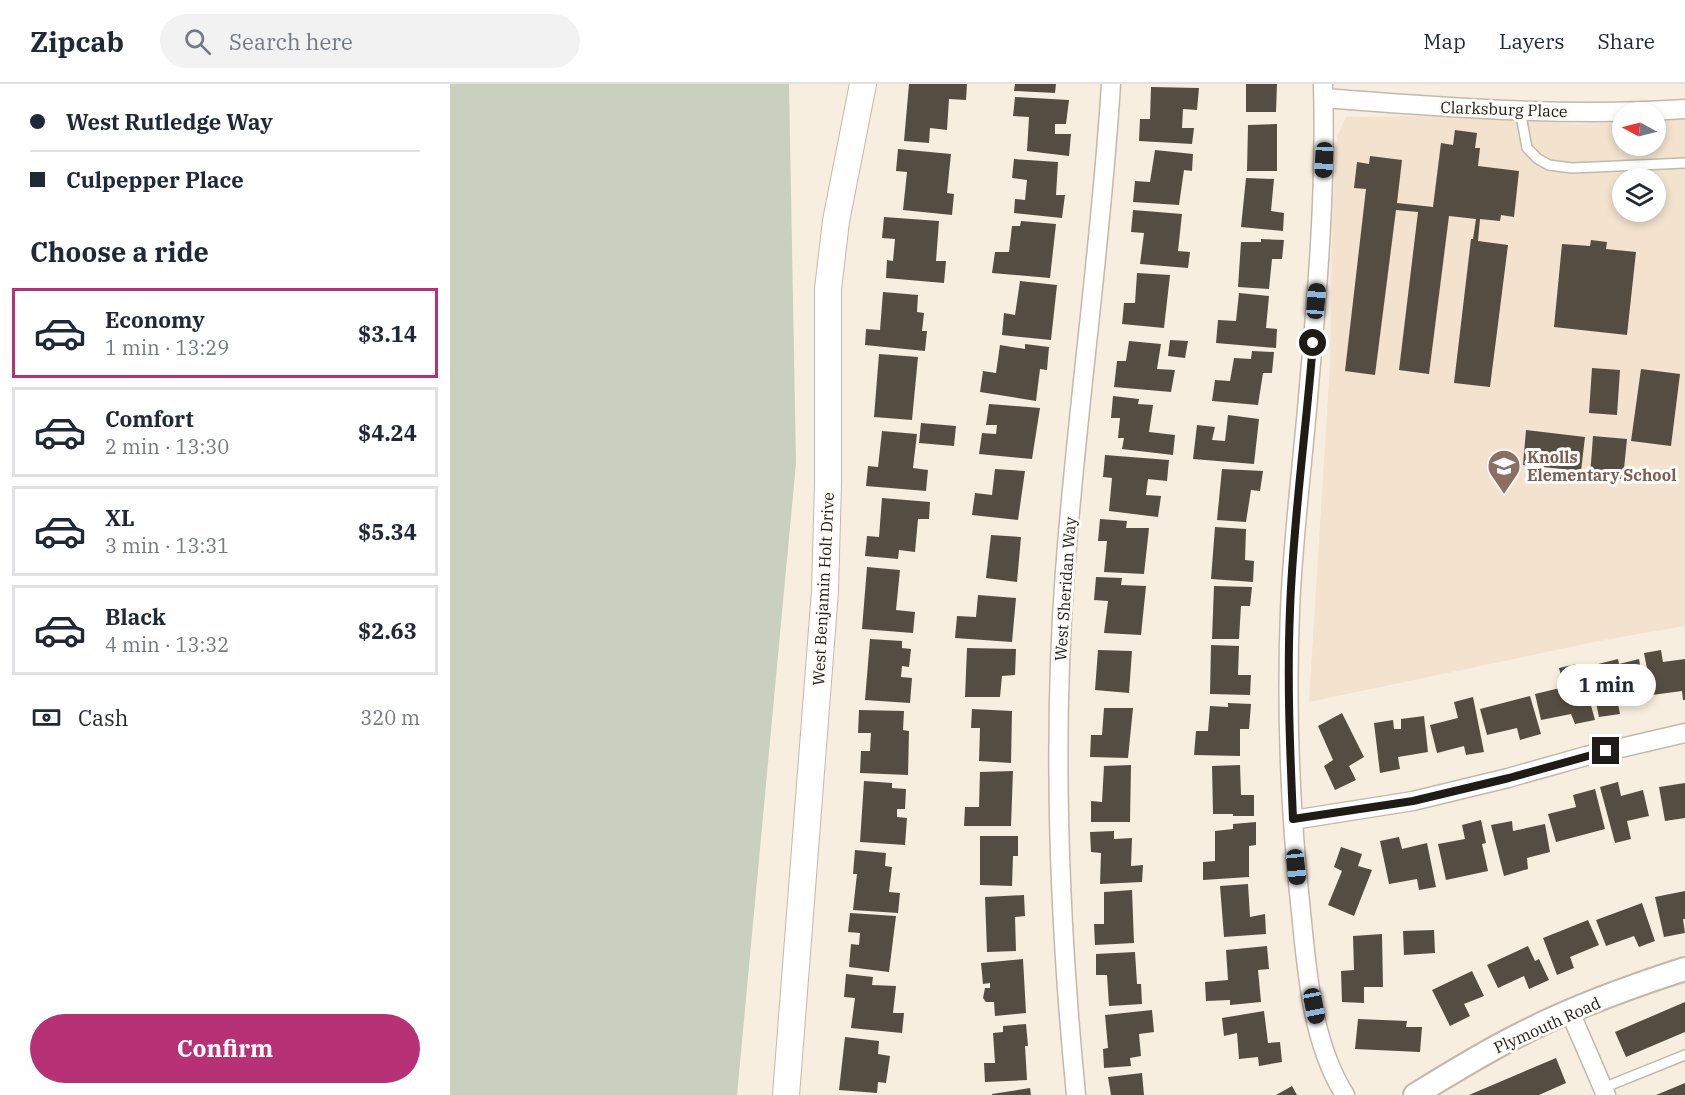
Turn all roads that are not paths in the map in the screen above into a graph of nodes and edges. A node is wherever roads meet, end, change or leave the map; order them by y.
1 (863, 84) edge
2 (1111, 84) edge
3 (1324, 91) edge
4 (1685, 109) edge
5 (1520, 110) junction
6 (1685, 163) edge
7 (1685, 734) edge
8 (1293, 819) junction
9 (1685, 969) edge
10 (1570, 1012) junction
11 (1685, 1055) edge
12 (1605, 1091) edge
13 (786, 1095) edge
14 (1076, 1095) edge
15 (1345, 1095) edge
16 (1415, 1095) edge

1 - 13 main road, West Benjamin Holt Drive
2 - 14 street, West Sheridan Way
3 - 5 street, Clarksburg Place
3 - 8 street
4 - 5 street, Clarksburg Place
5 - 6 lane
7 - 8 street
8 - 15 street
9 - 10 street, Plymouth Road
10 - 12 street
10 - 16 street, Plymouth Road
11 - 12 lane

